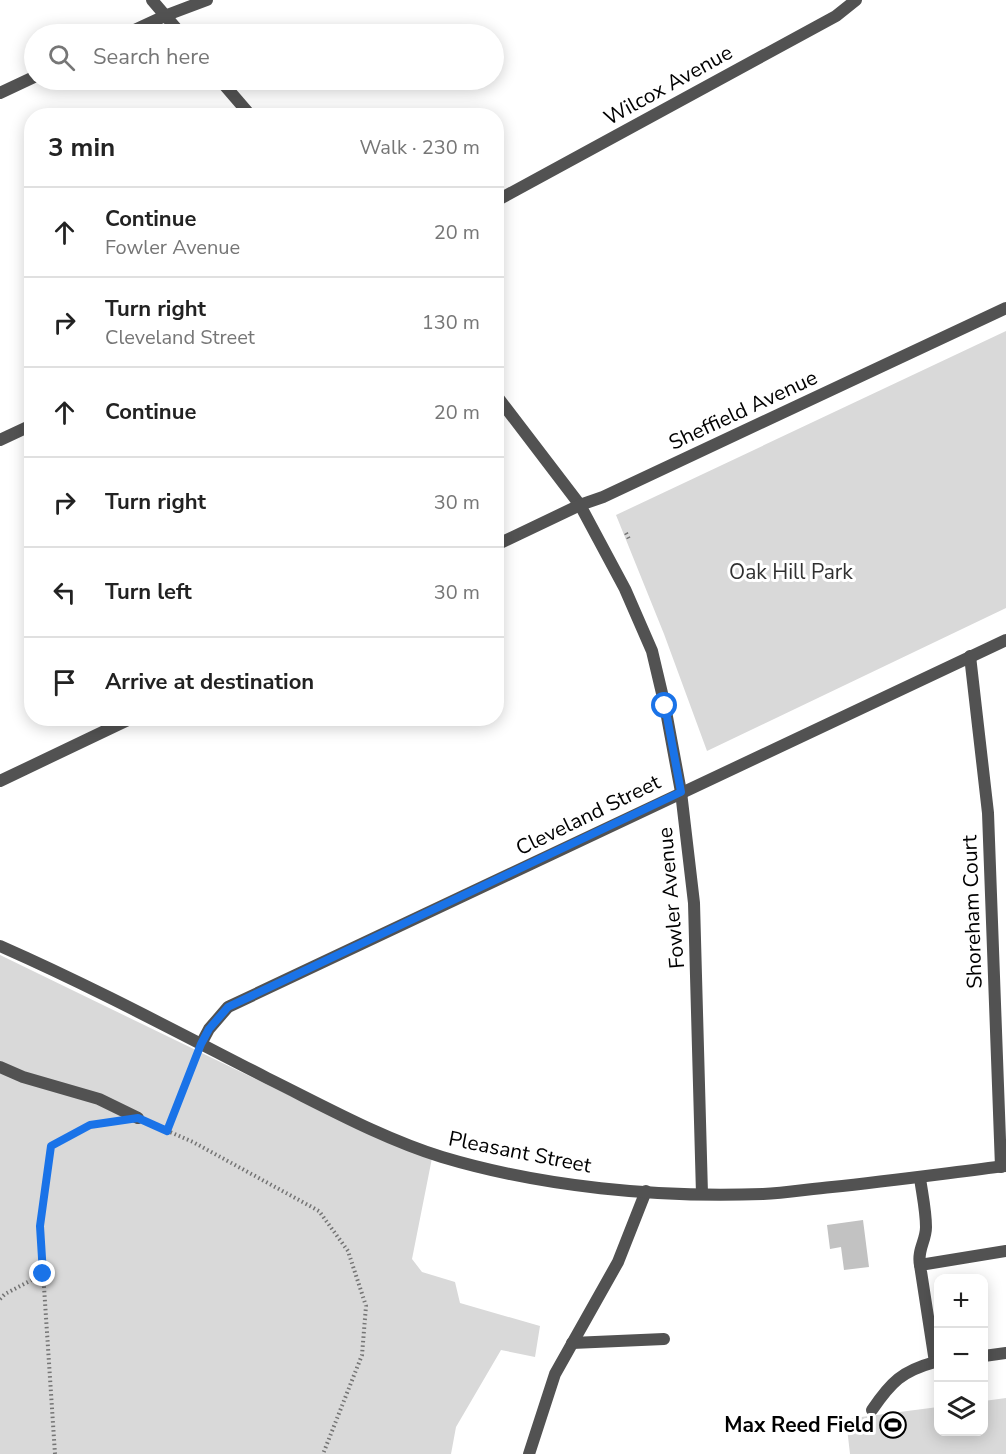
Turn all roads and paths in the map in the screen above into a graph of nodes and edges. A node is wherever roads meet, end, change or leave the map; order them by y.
1 (152, 0) edge
2 (207, 0) edge
3 (856, 0) edge
4 (167, 15) junction
5 (148, 24) edge
6 (174, 24) edge
7 (24, 82) edge
8 (229, 90) edge
9 (0, 93) edge
10 (244, 108) edge
11 (504, 197) edge
12 (1006, 308) edge
13 (504, 405) edge
14 (24, 429) edge
15 (0, 440) edge
16 (580, 505) junction
17 (626, 533) dead end
18 (629, 539) dead end
19 (504, 541) edge
20 (1006, 640) edge
21 (970, 656) junction
22 (115, 726) edge
23 (0, 781) edge
24 (681, 792) junction
25 (0, 946) edge
26 (201, 1044) junction
27 (0, 1067) edge
28 (138, 1118) junction
29 (167, 1131) junction
30 (1003, 1166) edge
31 (920, 1178) junction
32 (646, 1191) junction
33 (702, 1194) junction
34 (1006, 1251) edge
35 (920, 1265) junction
36 (43, 1274) junction
37 (0, 1299) edge
38 (664, 1339) dead end
39 (572, 1343) junction
40 (934, 1345) edge
41 (1006, 1353) edge
42 (988, 1355) edge
43 (934, 1363) edge
44 (872, 1410) dead end
45 (55, 1454) edge
46 (323, 1454) edge
47 (529, 1454) edge

1 - 4 street
2 - 4 street
3 - 11 street, Wilcox Avenue
4 - 5 street
4 - 6 street
7 - 9 street
8 - 10 street
12 - 16 street, Sheffield Avenue
13 - 16 street, Fowler Avenue
14 - 15 street
16 - 19 street, Sheffield Avenue
16 - 24 street, Fowler Avenue
17 - 18 path
20 - 21 street, Cleveland Street
21 - 24 street, Cleveland Street
21 - 30 street, Shoreham Court
22 - 23 street
24 - 26 street, Cleveland Street
24 - 33 street, Fowler Avenue
25 - 26 street, Pleasant Street
26 - 29 path
26 - 32 street, Pleasant Street
27 - 28 street
28 - 29 path
28 - 36 path
29 - 46 path
30 - 31 street, Pleasant Street
31 - 33 street, Pleasant Street
31 - 35 street
32 - 33 street, Pleasant Street
32 - 39 street
34 - 35 street
35 - 40 street
36 - 37 path
36 - 45 path
38 - 39 street
39 - 47 street
41 - 42 street
43 - 44 street

